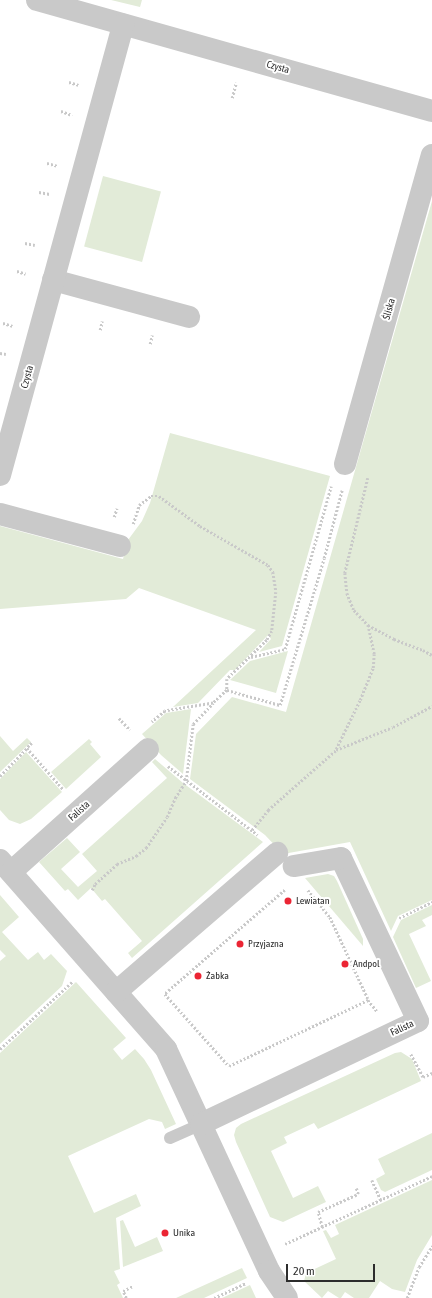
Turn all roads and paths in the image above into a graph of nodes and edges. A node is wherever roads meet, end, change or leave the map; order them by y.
1 (36, 0) edge
2 (123, 24) junction
3 (69, 82) dead end
4 (75, 84) dead end
5 (234, 90) dead end
6 (232, 98) dead end
7 (432, 111) edge
8 (61, 112) dead end
9 (67, 113) dead end
10 (432, 155) edge
11 (47, 163) dead end
12 (53, 165) dead end
13 (39, 192) dead end
14 (45, 193) dead end
15 (25, 243) dead end
16 (32, 244) dead end
17 (17, 271) dead end
18 (24, 273) dead end
19 (53, 280) junction
20 (189, 317) dead end
21 (3, 323) dead end
22 (10, 325) dead end
23 (345, 464) joint
24 (369, 474) dead end
25 (0, 475) edge
26 (332, 485) dead end
27 (0, 514) edge
28 (120, 546) joint
29 (368, 625) junction
30 (432, 655) edge
31 (251, 657) junction
32 (227, 690) junction
33 (213, 703) junction
34 (432, 706) edge
35 (120, 718) dead end
36 (152, 721) dead end
37 (132, 731) dead end
38 (32, 743) dead end
39 (27, 748) junction
40 (148, 749) dead end
41 (336, 750) junction
42 (47, 772) dead end
43 (0, 776) edge
44 (252, 830) dead end
45 (277, 853) dead end
46 (5, 866) edge
47 (294, 866) dead end
48 (288, 888) dead end
49 (92, 890) dead end
50 (432, 902) edge
51 (385, 949) junction
52 (91, 964) junction
53 (116, 992) junction
54 (388, 1035) junction
55 (0, 1049) edge
56 (432, 1073) edge
57 (201, 1124) junction
58 (170, 1138) dead end
59 (432, 1176) edge
60 (372, 1180) dead end
61 (356, 1188) dead end
62 (381, 1200) junction
63 (322, 1227) junction
64 (432, 1246) edge
65 (269, 1271) junction
66 (134, 1286) dead end
67 (126, 1298) edge
68 (214, 1298) edge
69 (287, 1298) edge
70 (407, 1298) edge

1 - 2 street, Czysta
2 - 7 street, Czysta
2 - 19 street, Czysta
3 - 4 path
5 - 6 path
8 - 9 path
10 - 23 street, Śliska
11 - 12 path
13 - 14 path
15 - 16 path
17 - 18 path
19 - 20 street
19 - 25 street, Czysta
21 - 22 path
23 - 32 path
24 - 29 path
26 - 31 path
27 - 28 street
28 - 31 path
29 - 30 path
29 - 41 path
31 - 32 path
32 - 33 path
33 - 36 path
33 - 49 path
34 - 41 path
35 - 37 path
38 - 39 path
39 - 42 path
39 - 43 path
40 - 46 street, Falista
41 - 44 path
45 - 53 street
46 - 52 street, Falista
47 - 51 street, Falista
48 - 54 path
50 - 51 path
51 - 54 street, Falista
52 - 53 street, Falista
52 - 55 path
53 - 57 street, Falista
54 - 56 path
54 - 57 street, Falista
57 - 58 lane
57 - 65 street, Falista
59 - 62 path
60 - 62 path
61 - 63 path
62 - 63 path
63 - 65 path
64 - 70 path
65 - 68 path
65 - 69 street, Falista
66 - 67 path

